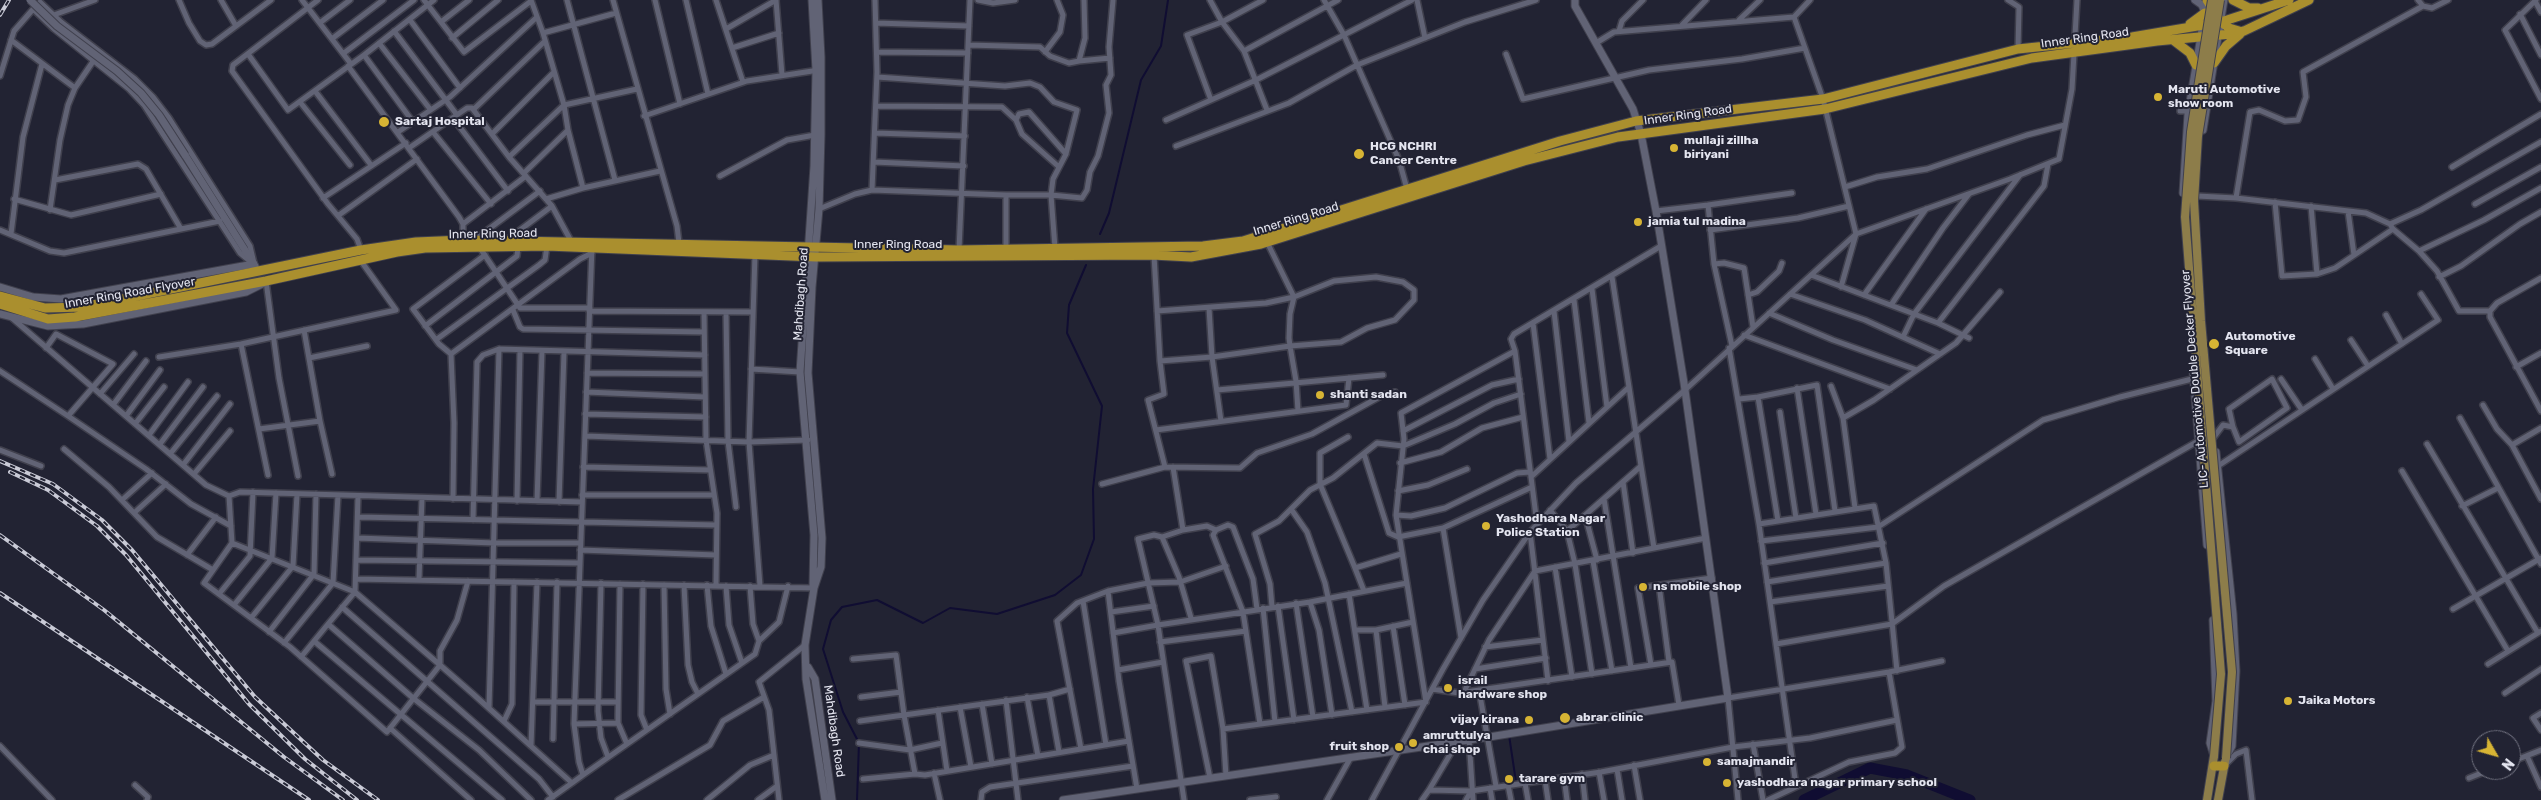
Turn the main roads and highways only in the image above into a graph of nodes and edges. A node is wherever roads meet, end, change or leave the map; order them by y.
1 (2206, 0) edge
2 (2212, 0) edge
3 (2233, 0) edge
4 (2289, 0) edge
5 (2309, 0) edge
6 (2223, 1) edge
7 (2271, 6) junction
8 (2205, 13) road end
9 (2221, 22) junction
10 (2178, 29) junction
11 (2244, 31) junction
12 (2173, 40) junction
13 (2076, 46) junction
14 (2214, 62) road end
15 (2196, 66) road end
16 (1824, 104) junction
17 (592, 247) junction
18 (480, 248) junction
19 (1110, 251) junction
20 (1068, 252) junction
21 (260, 273) joint
22 (266, 281) joint
23 (0, 296) edge
24 (0, 304) edge
25 (2214, 761) junction
26 (2225, 762) junction
27 (2207, 800) edge
28 (2218, 800) edge

1 - 9 highway
2 - 25 main road, LIC- Automotive Double Decker Flyover, bridge
3 - 7 highway
4 - 7 highway, Inner Ring Road
5 - 11 highway, Inner Ring Road
6 - 26 main road, LIC- Automotive Double Decker Flyover, bridge
7 - 9 highway, Inner Ring Road
8 - 10 highway
9 - 10 highway, Inner Ring Road
9 - 11 highway
10 - 13 highway, Inner Ring Road
11 - 12 highway, Inner Ring Road
11 - 14 highway
12 - 13 highway, Inner Ring Road
12 - 15 highway
13 - 16 highway, Inner Ring Road
13 - 16 highway, Inner Ring Road
16 - 19 highway, Inner Ring Road
16 - 19 highway, Inner Ring Road
17 - 18 highway, Inner Ring Road
17 - 18 highway, Inner Ring Road
17 - 20 highway, Inner Ring Road
17 - 20 highway, Inner Ring Road
18 - 21 highway, Inner Ring Road
18 - 22 highway, Inner Ring Road
19 - 20 highway
21 - 23 highway, Inner Ring Road Flyover
22 - 24 highway, Inner Ring Road Flyover
25 - 26 highway
25 - 27 main road, LIC- Automotive Double Decker Flyover
26 - 28 main road, LIC- Automotive Double Decker Flyover

